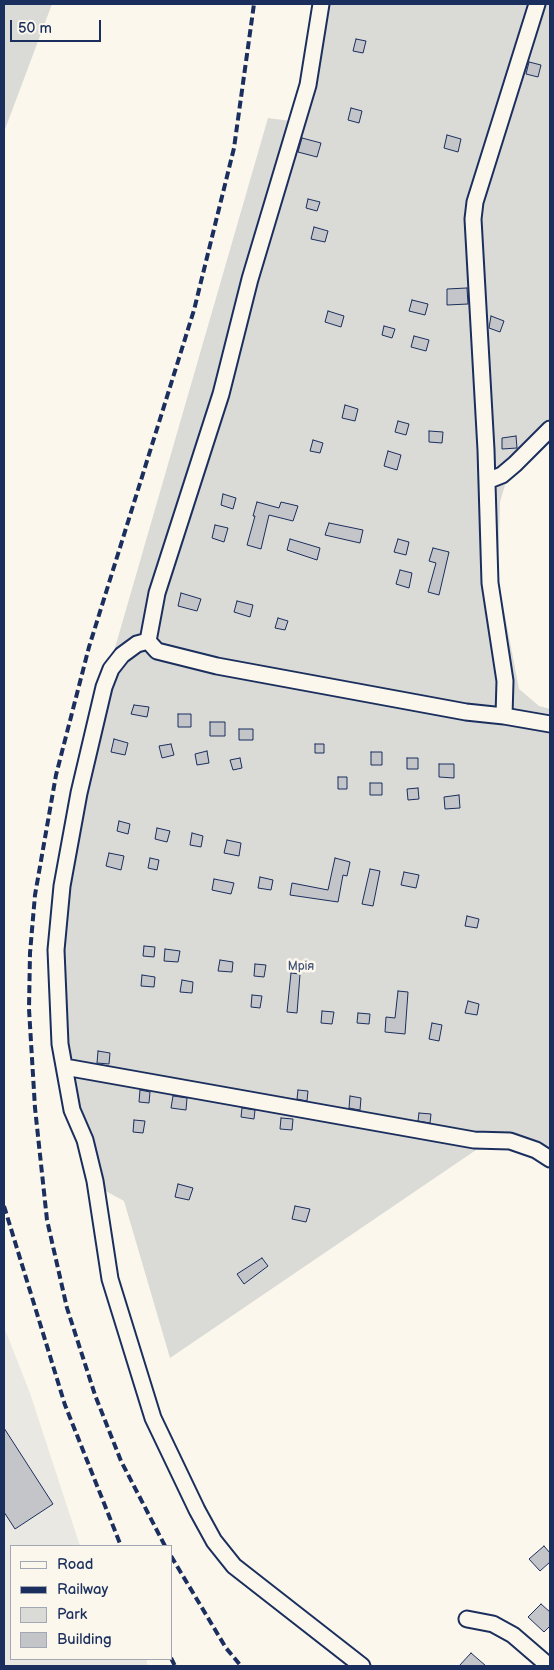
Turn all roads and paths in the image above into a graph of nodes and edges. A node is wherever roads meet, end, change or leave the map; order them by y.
1 (321, 4) edge
2 (537, 4) edge
3 (550, 429) edge
4 (487, 481) junction
5 (148, 641) junction
6 (504, 716) junction
7 (550, 724) edge
8 (65, 1066) junction
9 (550, 1159) edge
10 (467, 1619) dead end
11 (362, 1666) edge
12 (549, 1666) edge

1 - 5 street
2 - 4 street
3 - 4 street
4 - 6 street
5 - 6 street
5 - 8 street
6 - 7 street
8 - 9 street
8 - 11 street
10 - 12 street

